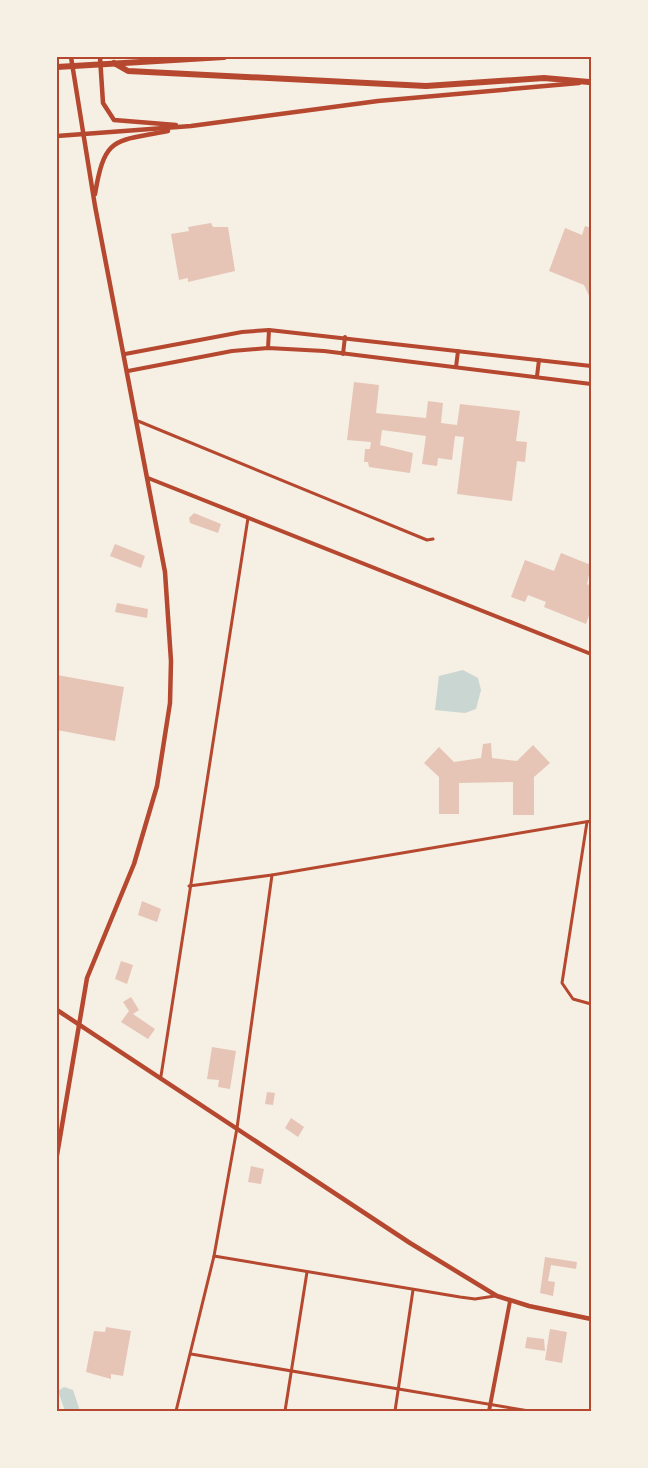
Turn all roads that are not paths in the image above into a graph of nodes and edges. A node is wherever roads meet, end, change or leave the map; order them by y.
1 (71, 57) edge
2 (100, 57) edge
3 (224, 57) edge
4 (114, 63) junction
5 (57, 67) edge
6 (590, 82) edge
7 (191, 126) junction
8 (85, 135) junction
9 (57, 136) edge
10 (94, 201) junction
11 (268, 330) junction
12 (345, 337) junction
13 (268, 348) junction
14 (458, 351) junction
15 (125, 354) junction
16 (343, 354) junction
17 (539, 360) junction
18 (591, 366) edge
19 (456, 367) junction
20 (128, 371) junction
21 (537, 376) junction
22 (591, 384) edge
23 (138, 420) junction
24 (148, 478) junction
25 (248, 518) junction
26 (433, 539) dead end
27 (591, 654) edge
28 (589, 821) edge
29 (272, 875) junction
30 (189, 886) junction
31 (591, 1004) edge
32 (57, 1010) edge
33 (78, 1023) junction
34 (161, 1076) junction
35 (237, 1128) junction
36 (57, 1155) edge
37 (214, 1256) junction
38 (307, 1272) junction
39 (413, 1290) junction
40 (497, 1296) junction
41 (510, 1301) junction
42 (591, 1319) edge
43 (191, 1354) junction
44 (291, 1370) junction
45 (398, 1389) junction
46 (490, 1405) junction
47 (176, 1411) edge
48 (285, 1411) edge
49 (394, 1411) edge
50 (489, 1411) edge
51 (529, 1411) edge

1 - 8 main road
2 - 7 main road
3 - 4 highway
4 - 5 highway
4 - 6 highway
6 - 7 main road
7 - 8 main road
7 - 10 main road
8 - 9 main road
8 - 10 main road
10 - 15 main road
11 - 12 street
11 - 13 street
11 - 15 street
12 - 14 street
12 - 16 street
13 - 16 street
13 - 20 street
14 - 17 street
14 - 19 street
15 - 20 main road
16 - 19 street
17 - 18 street
17 - 21 street
19 - 21 street
20 - 23 main road
21 - 22 street
23 - 24 main road
23 - 26 street
24 - 25 street
24 - 33 main road
25 - 27 street
25 - 30 street
28 - 29 street
28 - 31 street
29 - 30 street
29 - 35 street
30 - 34 street
32 - 33 main road
33 - 34 main road
33 - 36 main road
34 - 35 main road
35 - 37 street
35 - 40 main road
37 - 38 street
37 - 43 street
38 - 39 street
38 - 44 street
39 - 40 street
39 - 45 street
40 - 41 main road
41 - 42 main road
41 - 46 street
43 - 44 street
43 - 47 street
44 - 45 street
44 - 48 street
45 - 46 street
45 - 49 street
46 - 50 street
46 - 51 street

